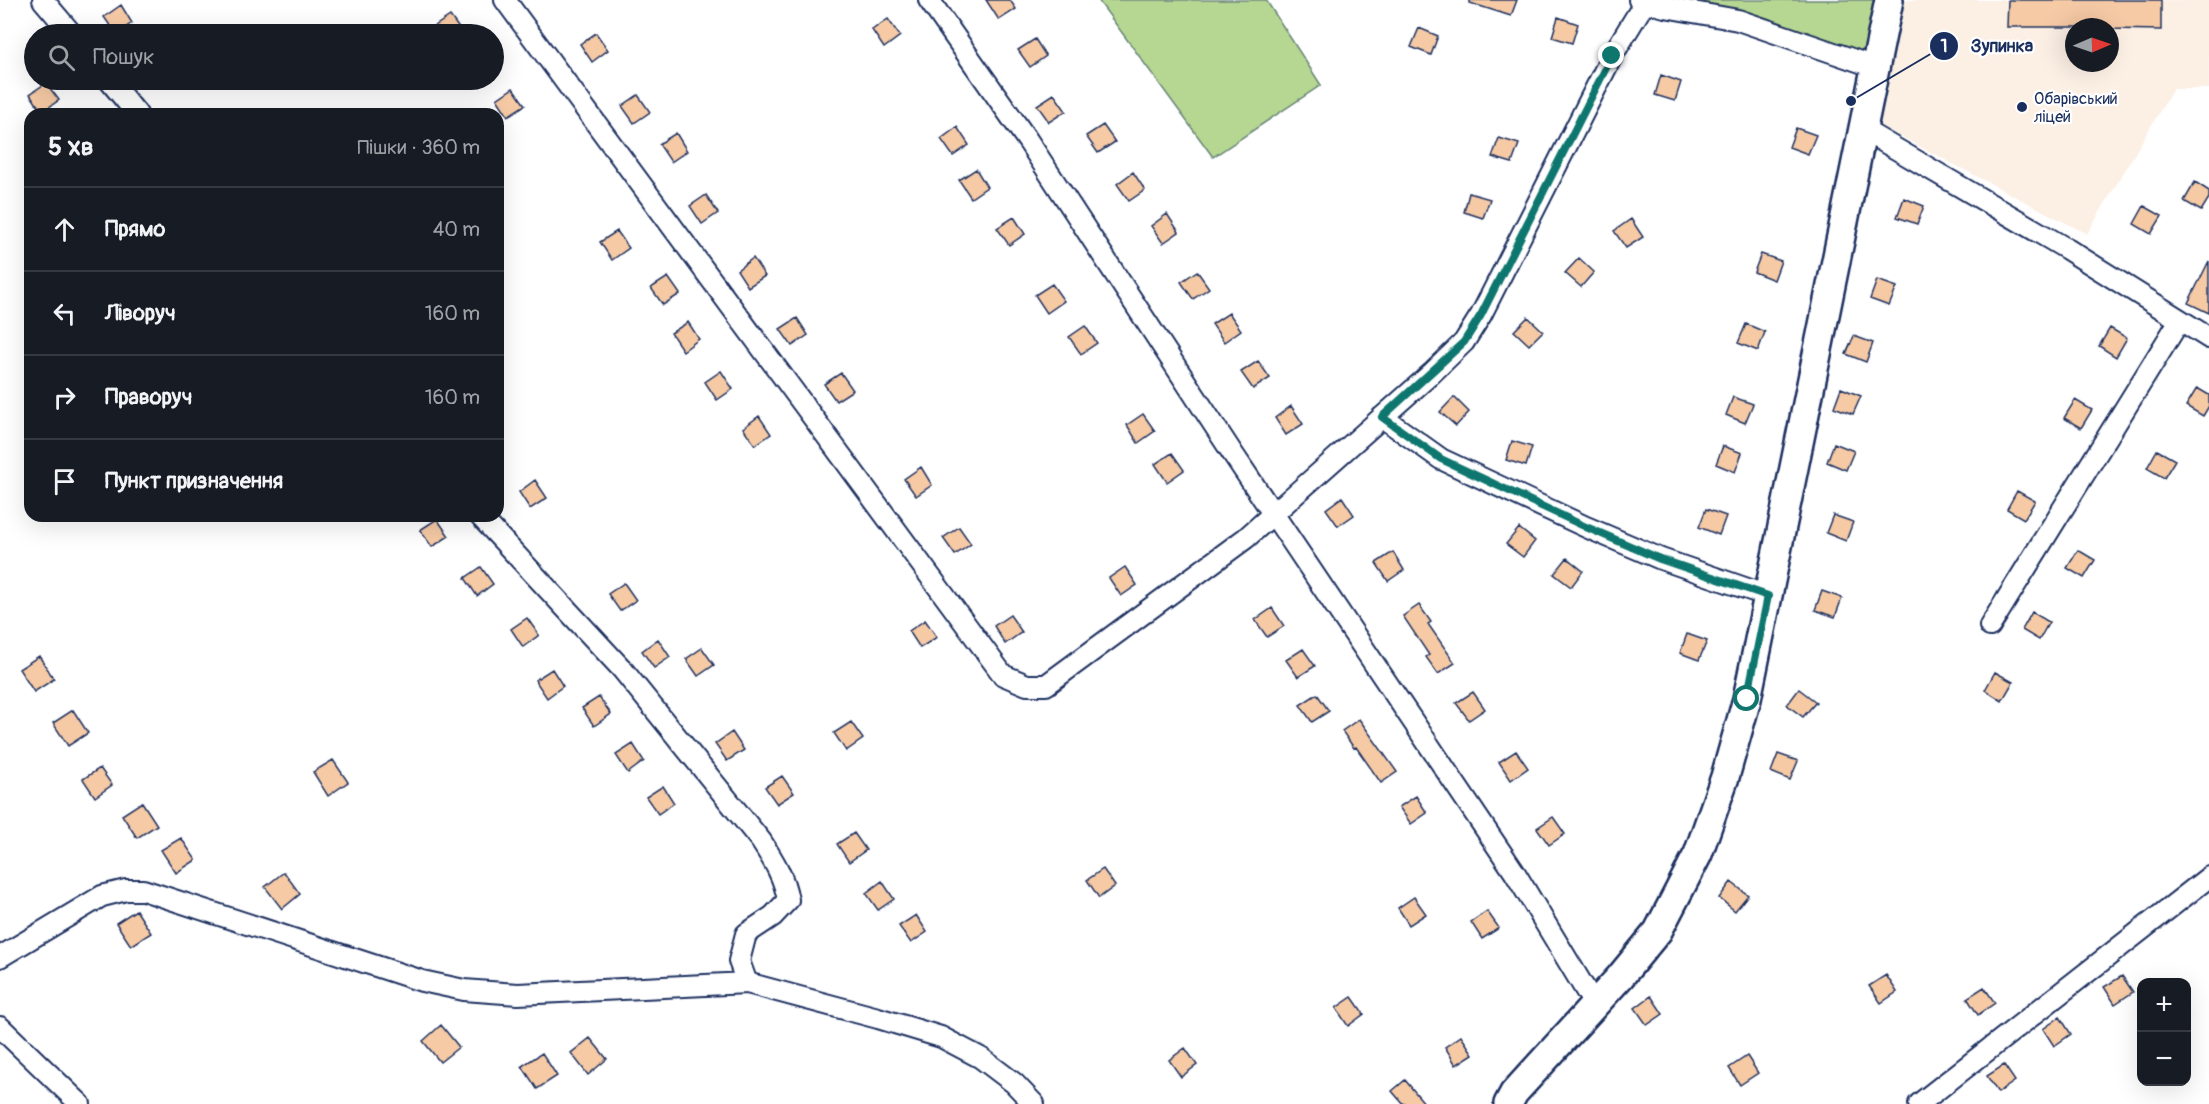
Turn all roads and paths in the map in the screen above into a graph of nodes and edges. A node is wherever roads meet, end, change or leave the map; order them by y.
1 (43, 0) edge
2 (505, 0) edge
3 (929, 0) edge
4 (1889, 0) edge
5 (1642, 1) edge
6 (63, 24) edge
7 (1875, 67) junction
8 (117, 90) edge
9 (132, 108) edge
10 (1862, 129) junction
11 (2180, 320) junction
12 (2209, 338) edge
13 (1382, 417) junction
14 (1273, 514) junction
15 (486, 522) edge
16 (1768, 596) junction
17 (1990, 626) dead end
18 (2209, 877) edge
19 (0, 957) edge
20 (747, 983) junction
21 (1594, 1004) junction
22 (0, 1028) edge
23 (80, 1104) edge
24 (1034, 1104) edge
25 (1508, 1104) edge
26 (1918, 1104) edge

1 - 6 street
2 - 14 street
3 - 14 street
4 - 7 street
5 - 7 street
5 - 13 street
7 - 10 street
8 - 9 street
10 - 11 street
10 - 16 street
11 - 12 street
11 - 17 street
13 - 14 street
13 - 16 street
14 - 21 street
15 - 20 street
16 - 21 street
18 - 26 street
19 - 20 street
20 - 24 street
21 - 25 street
22 - 23 street

